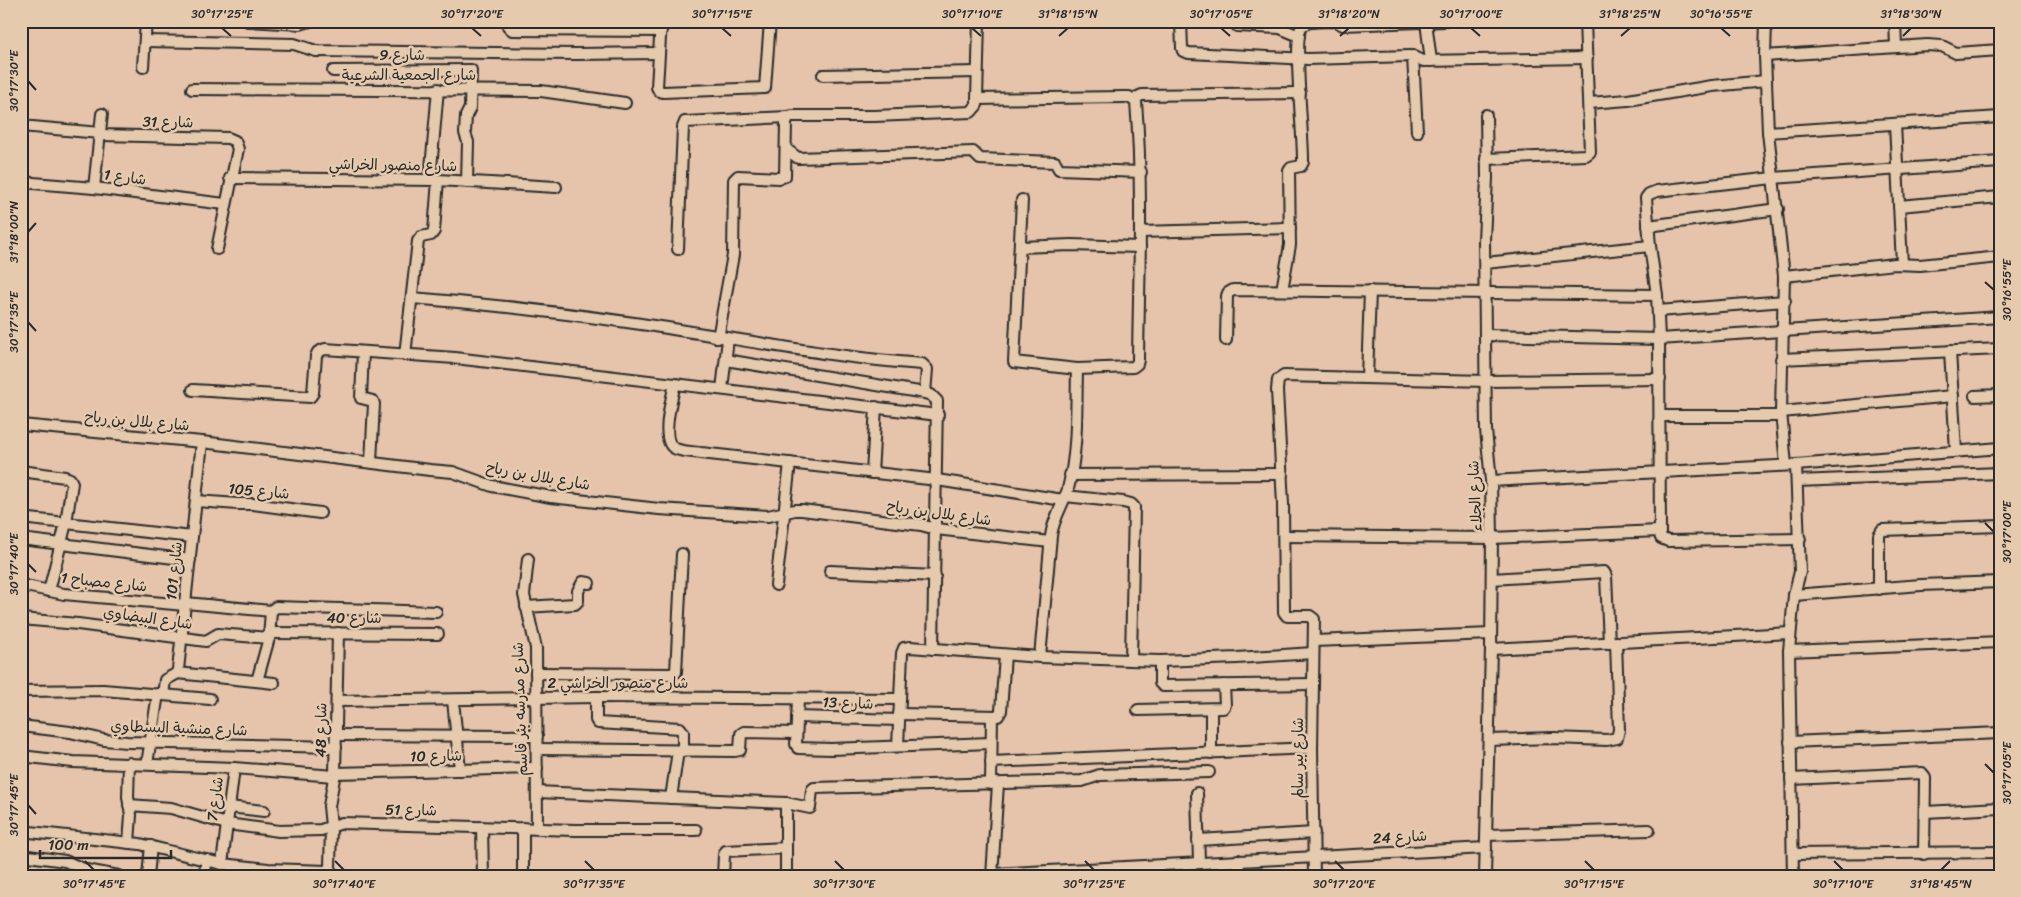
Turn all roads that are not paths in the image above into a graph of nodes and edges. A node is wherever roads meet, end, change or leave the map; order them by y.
1 (78, 21) edge
2 (138, 21) edge
3 (146, 21) edge
4 (248, 21) edge
5 (310, 21) edge
6 (508, 21) edge
7 (770, 21) edge
8 (978, 21) edge
9 (1181, 21) edge
10 (1334, 21) edge
11 (1446, 21) edge
12 (1585, 21) edge
13 (1766, 21) edge
14 (1895, 21) edge
15 (1426, 22) edge
16 (564, 26) edge
17 (661, 26) edge
18 (1236, 26) dead end
19 (1299, 36) junction
20 (144, 42) junction
21 (1896, 47) junction
22 (2000, 50) edge
23 (416, 52) junction
24 (659, 53) junction
25 (1413, 56) junction
26 (1765, 56) junction
27 (1587, 58) junction
28 (1298, 59) junction
29 (1431, 61) junction
30 (143, 66) dead end
31 (416, 70) junction
32 (333, 71) dead end
33 (977, 72) junction
34 (823, 75) dead end
35 (1766, 80) junction
36 (192, 89) dead end
37 (438, 89) junction
38 (471, 89) junction
39 (1300, 93) junction
40 (977, 99) junction
41 (1133, 99) junction
42 (625, 103) dead end
43 (1589, 103) junction
44 (102, 114) dead end
45 (1486, 115) dead end
46 (788, 117) junction
47 (2000, 117) edge
48 (1895, 124) junction
49 (21, 126) edge
50 (1417, 132) dead end
51 (1768, 132) junction
52 (100, 134) junction
53 (786, 149) junction
54 (1486, 159) junction
55 (2000, 162) edge
56 (1898, 170) junction
57 (1141, 172) junction
58 (230, 178) junction
59 (1774, 178) junction
60 (434, 180) junction
61 (21, 182) edge
62 (467, 182) junction
63 (556, 187) dead end
64 (94, 188) junction
65 (2000, 197) edge
66 (1022, 200) dead end
67 (225, 204) junction
68 (1899, 206) junction
69 (1778, 209) junction
70 (1648, 226) junction
71 (1290, 228) junction
72 (1140, 232) junction
73 (1650, 246) junction
74 (1021, 247) junction
75 (1140, 247) junction
76 (217, 249) dead end
77 (678, 249) dead end
78 (2000, 257) edge
79 (1484, 263) junction
80 (1902, 264) junction
81 (1784, 276) junction
82 (1282, 290) junction
83 (1370, 291) junction
84 (1486, 293) junction
85 (1658, 295) junction
86 (412, 298) junction
87 (1785, 301) junction
88 (1658, 311) junction
89 (2000, 317) edge
90 (1784, 331) junction
91 (1486, 335) junction
92 (723, 338) junction
93 (1659, 339) junction
94 (1226, 340) dead end
95 (2000, 349) edge
96 (1950, 351) junction
97 (364, 352) junction
98 (405, 355) junction
99 (1781, 359) junction
100 (726, 360) junction
101 (1077, 369) junction
102 (1367, 378) junction
103 (1660, 379) junction
104 (1486, 381) junction
105 (675, 384) junction
106 (722, 389) junction
107 (193, 390) dead end
108 (925, 393) junction
109 (2000, 395) edge
110 (1953, 396) junction
111 (1975, 396) dead end
112 (876, 408) junction
113 (1781, 414) junction
114 (938, 415) junction
115 (1660, 416) junction
116 (21, 425) edge
117 (202, 442) junction
118 (2000, 448) edge
119 (1956, 450) junction
120 (371, 462) junction
121 (790, 463) junction
122 (1791, 465) junction
123 (21, 471) edge
124 (1660, 472) junction
125 (872, 473) junction
126 (2000, 473) edge
127 (1282, 474) junction
128 (1070, 475) junction
129 (937, 480) junction
130 (1491, 481) junction
131 (1797, 481) junction
132 (1064, 498) junction
133 (196, 501) junction
134 (320, 512) dead end
135 (783, 514) junction
136 (21, 518) edge
137 (66, 522) junction
138 (2000, 526) edge
139 (936, 529) junction
140 (1659, 531) junction
141 (1284, 536) junction
142 (192, 537) junction
143 (1492, 538) junction
144 (21, 539) edge
145 (1800, 539) junction
146 (1050, 542) junction
147 (61, 544) junction
148 (682, 554) dead end
149 (190, 560) junction
150 (528, 560) dead end
151 (830, 571) dead end
152 (934, 576) junction
153 (1492, 579) junction
154 (2000, 582) edge
155 (589, 583) dead end
156 (21, 585) edge
157 (776, 585) dead end
158 (1879, 589) junction
159 (49, 591) junction
160 (1794, 595) junction
161 (186, 604) junction
162 (526, 607) junction
163 (271, 611) junction
164 (436, 612) dead end
165 (21, 619) edge
166 (338, 633) junction
167 (1789, 633) junction
168 (438, 634) dead end
169 (1491, 634) junction
170 (269, 636) junction
171 (182, 638) junction
172 (1314, 641) junction
173 (1613, 642) junction
174 (2000, 642) edge
175 (933, 649) junction
176 (1491, 649) junction
177 (1789, 651) junction
178 (1313, 653) junction
179 (1006, 655) junction
180 (1040, 657) junction
181 (1131, 660) junction
182 (1160, 661) junction
183 (177, 673) junction
184 (536, 673) junction
185 (258, 681) junction
186 (274, 683) dead end
187 (1313, 684) junction
188 (1224, 685) junction
189 (21, 691) edge
190 (160, 694) junction
191 (596, 697) junction
192 (536, 698) junction
193 (210, 699) dead end
194 (798, 699) junction
195 (453, 700) junction
196 (900, 700) junction
197 (337, 701) junction
198 (1211, 709) junction
199 (1138, 710) dead end
200 (992, 716) junction
201 (797, 717) junction
202 (899, 717) junction
203 (21, 726) edge
204 (796, 733) junction
205 (2000, 733) edge
206 (336, 735) junction
207 (456, 735) junction
208 (537, 736) junction
209 (1489, 740) junction
210 (1790, 742) junction
211 (151, 743) junction
212 (991, 743) junction
213 (336, 746) junction
214 (898, 746) junction
215 (1312, 748) junction
216 (537, 749) junction
217 (680, 751) junction
218 (1211, 753) junction
219 (22, 756) edge
220 (991, 762) junction
221 (129, 763) junction
222 (148, 764) junction
223 (234, 768) junction
224 (537, 768) junction
225 (460, 770) junction
226 (1209, 772) dead end
227 (21, 773) edge
228 (335, 774) junction
229 (1791, 779) junction
230 (994, 784) junction
231 (537, 792) junction
232 (1197, 793) dead end
233 (671, 798) junction
234 (786, 803) junction
235 (129, 805) junction
236 (229, 807) junction
237 (2000, 808) edge
238 (264, 811) dead end
239 (1925, 812) junction
240 (227, 824) junction
241 (330, 826) junction
242 (482, 827) junction
243 (523, 828) junction
244 (537, 828) junction
245 (696, 830) dead end
246 (1650, 830) dead end
247 (21, 831) edge
248 (1314, 833) junction
249 (1487, 835) junction
250 (1198, 840) junction
251 (129, 843) junction
252 (152, 846) junction
253 (786, 848) junction
254 (1486, 848) junction
255 (2000, 852) edge
256 (1792, 854) junction
257 (1924, 854) junction
258 (21, 855) edge
259 (1314, 856) junction
260 (206, 860) junction
261 (1238, 860) junction
262 (1199, 862) junction
263 (222, 864) junction
264 (268, 872) edge
265 (85, 873) edge
266 (992, 875) edge
267 (119, 876) edge
268 (148, 876) edge
269 (204, 876) edge
270 (483, 876) edge
271 (523, 876) edge
272 (723, 876) edge
273 (786, 876) edge
274 (1240, 876) edge
275 (1314, 876) edge
276 (1485, 876) edge
277 (1793, 876) edge

1 - 2 street
3 - 20 street
4 - 5 street
6 - 16 street
7 - 24 street
8 - 33 street
9 - 28 street
10 - 15 street
10 - 19 street
11 - 15 street
12 - 27 street
13 - 26 street
14 - 21 street
15 - 29 street
16 - 17 street
17 - 24 street
18 - 19 street
19 - 28 street
20 - 23 street
20 - 30 street
21 - 22 street
21 - 26 street
23 - 24 street
23 - 31 street
25 - 28 street
25 - 29 street
25 - 50 street
26 - 35 street
27 - 29 street
27 - 43 street
28 - 39 street
31 - 32 street, شارع 9
31 - 38 street, شارع 9
33 - 34 street
33 - 40 street
35 - 43 street
35 - 51 street
36 - 37 street, شارع الجمعية الشرعية
37 - 38 street, شارع الجمعية الشرعية
37 - 60 street
38 - 42 street, شارع الجمعية الشرعية
38 - 62 street
39 - 41 street
39 - 71 street
40 - 41 street
40 - 46 street
41 - 57 street
43 - 54 street
44 - 52 street
45 - 54 street, شارع الجلاء
46 - 53 street
46 - 77 street
47 - 48 street
48 - 51 street
48 - 56 street
49 - 52 street, شارع 31
51 - 59 street
52 - 58 street, شارع 31
52 - 64 street
53 - 57 street
53 - 92 street
54 - 79 street, شارع الجلاء
55 - 56 street
56 - 59 street
56 - 68 street
57 - 72 street
58 - 60 street, شارع منصور الخراشي
58 - 67 street
59 - 69 street
59 - 70 street
60 - 62 street, شارع منصور الخراشي
60 - 86 street
61 - 64 street, شارع 1
62 - 63 street, شارع منصور الخراشي
64 - 67 street, شارع 1
65 - 68 street
66 - 74 street
67 - 76 street
68 - 80 street
69 - 70 street
69 - 81 street
70 - 73 street
71 - 72 street
71 - 82 street
72 - 75 street
73 - 79 street
73 - 85 street
74 - 75 street
74 - 101 street
75 - 101 street
78 - 80 street
79 - 84 street, شارع الجلاء
80 - 81 street
81 - 87 street
82 - 83 street
82 - 94 street
83 - 84 street
83 - 102 street
84 - 85 street
84 - 91 street, شارع الجلاء
85 - 88 street
86 - 92 street
86 - 98 street
87 - 88 street
87 - 90 street
88 - 93 street
89 - 90 street
90 - 93 street
90 - 99 street
91 - 93 street
91 - 104 street, شارع الجلاء
92 - 100 street
92 - 108 street
93 - 103 street
95 - 96 street
96 - 99 street
96 - 110 street
97 - 98 street
97 - 107 street
97 - 120 street
98 - 105 street
99 - 113 street
100 - 106 street
100 - 108 street
101 - 128 street
102 - 104 street
102 - 127 street
103 - 104 street
103 - 115 street
104 - 130 street, شارع الجلاء
105 - 106 street
105 - 121 street
106 - 112 street
108 - 114 street
109 - 111 street
110 - 113 street
110 - 119 street
112 - 114 street
112 - 125 street
113 - 115 street
113 - 122 street
114 - 129 street
115 - 124 street
116 - 117 street, شارع بلال بن رباح
117 - 120 street, شارع بلال بن رباح
117 - 133 street, شارع 101
118 - 119 street
119 - 122 street
120 - 135 street, شارع بلال بن رباح
121 - 125 street
121 - 135 street
122 - 124 street
122 - 131 street
123 - 137 street
124 - 130 street
124 - 140 street
125 - 129 street
126 - 131 street
127 - 128 street
127 - 141 street
128 - 132 street
129 - 132 street
129 - 139 street
130 - 143 street, شارع الجلاء
131 - 145 street
132 - 146 street
132 - 181 street
133 - 134 street, شارع 105
133 - 142 street, شارع 101
135 - 139 street, شارع بلال بن رباح
135 - 157 street
136 - 137 street
137 - 142 street
137 - 147 street
138 - 158 street
139 - 146 street, شارع بلال بن رباح
139 - 152 street
140 - 143 street
140 - 145 street
141 - 143 street
141 - 172 street, شارع بير سالم
142 - 149 street, شارع 101
143 - 153 street, شارع الجلاء
144 - 147 street
145 - 160 street
146 - 180 street
147 - 149 street
147 - 159 street
148 - 184 street
149 - 161 street, شارع 101
150 - 162 street, شارع مدرسه بئر قاسم
151 - 152 street
152 - 175 street
153 - 169 street, شارع الجلاء
153 - 173 street
154 - 158 street
155 - 162 street
156 - 159 street, شارع مصباح 1
158 - 160 street
159 - 161 street, شارع مصباح 1
160 - 167 street
161 - 163 street, شارع مصباح 1
161 - 171 street, شارع 101
162 - 184 street, شارع مدرسه بئر قاسم
163 - 164 street, شارع مصباح 1
163 - 170 street
165 - 171 street, شارع البيضاوي
166 - 168 street, شارع 40
166 - 170 street, شارع 40
166 - 197 street, شارع 48
167 - 173 street
167 - 177 street
169 - 172 street
169 - 176 street, شارع الجلاء
170 - 171 street, شارع البيضاوي
170 - 185 street
171 - 183 street, شارع 101
172 - 178 street, شارع بير سالم
173 - 176 street
173 - 209 street
174 - 177 street
175 - 179 street
175 - 196 street
176 - 209 street, شارع الجلاء
177 - 210 street
178 - 182 street
178 - 187 street, شارع بير سالم
179 - 180 street
179 - 200 street
180 - 181 street
181 - 182 street
182 - 188 street
183 - 185 street
183 - 190 street, شارع 101
184 - 192 street, شارع مدرسه بئر قاسم
185 - 186 street
187 - 188 street
187 - 215 street, شارع بير سالم
188 - 198 street
189 - 190 street
190 - 193 street
190 - 211 street
191 - 192 street, شارع منصور الخراشي 2
191 - 194 street, شارع منصور الخراشي 2
191 - 217 street
192 - 195 street, شارع منصور الخراشي 2
192 - 208 street, شارع مدرسه بئر قاسم
194 - 196 street, شارع منصور الخراشي 2
194 - 201 street
195 - 197 street, شارع منصور الخراشي 2
195 - 207 street
196 - 202 street
197 - 206 street, شارع 48
198 - 199 street
198 - 218 street
200 - 202 street, شارع 13
200 - 212 street
201 - 202 street, شارع 13
201 - 204 street
202 - 214 street
203 - 211 street, شارع منشية البسطاوي
204 - 214 street
204 - 217 street
205 - 210 street
206 - 207 street
206 - 213 street, شارع 48
207 - 208 street
207 - 225 street
208 - 216 street, شارع مدرسه بئر قاسم
209 - 249 street, شارع الجلاء
210 - 229 street
211 - 213 street, شارع منشية البسطاوي
211 - 222 street
212 - 214 street
212 - 220 street
213 - 228 street, شارع 48
215 - 218 street
215 - 248 street, شارع بير سالم
216 - 217 street
216 - 224 street, شارع مدرسه بئر قاسم
217 - 233 street
218 - 220 street
219 - 221 street, شارع 10
219 - 227 street
220 - 230 street
221 - 222 street, شارع 10
221 - 235 street
222 - 223 street, شارع 10
223 - 228 street, شارع 10
223 - 236 street, شارع 7
224 - 225 street, شارع 10
224 - 231 street, شارع مدرسه بئر قاسم
225 - 228 street, شارع 10
226 - 230 street
228 - 241 street, شارع 48
229 - 239 street
229 - 256 street
230 - 234 street
230 - 266 street
231 - 233 street
231 - 244 street, شارع مدرسه بئر قاسم
232 - 250 street
233 - 234 street
234 - 253 street
235 - 240 street, شارع 51
235 - 251 street
236 - 238 street
236 - 240 street, شارع 7
237 - 239 street
239 - 257 street
240 - 241 street, شارع 51
240 - 263 street, شارع 7
241 - 242 street, شارع 51
241 - 264 street, شارع 48
242 - 243 street, شارع 51
242 - 270 street
243 - 244 street, شارع 51
243 - 271 street
244 - 245 street, شارع 51
246 - 249 street
247 - 251 street
248 - 250 street
248 - 259 street, شارع بير سالم
249 - 254 street, شارع الجلاء
250 - 262 street
251 - 252 street
252 - 260 street
252 - 268 street
253 - 272 street
253 - 273 street
254 - 259 street, شارع 24
254 - 276 street, شارع الجلاء
255 - 257 street
256 - 257 street
256 - 277 street
258 - 265 street
259 - 261 street, شارع 24
259 - 275 street, شارع بير سالم
260 - 263 street
260 - 269 street
261 - 262 street, شارع 24
261 - 274 street
262 - 266 street, شارع 24
263 - 264 street
265 - 267 street

